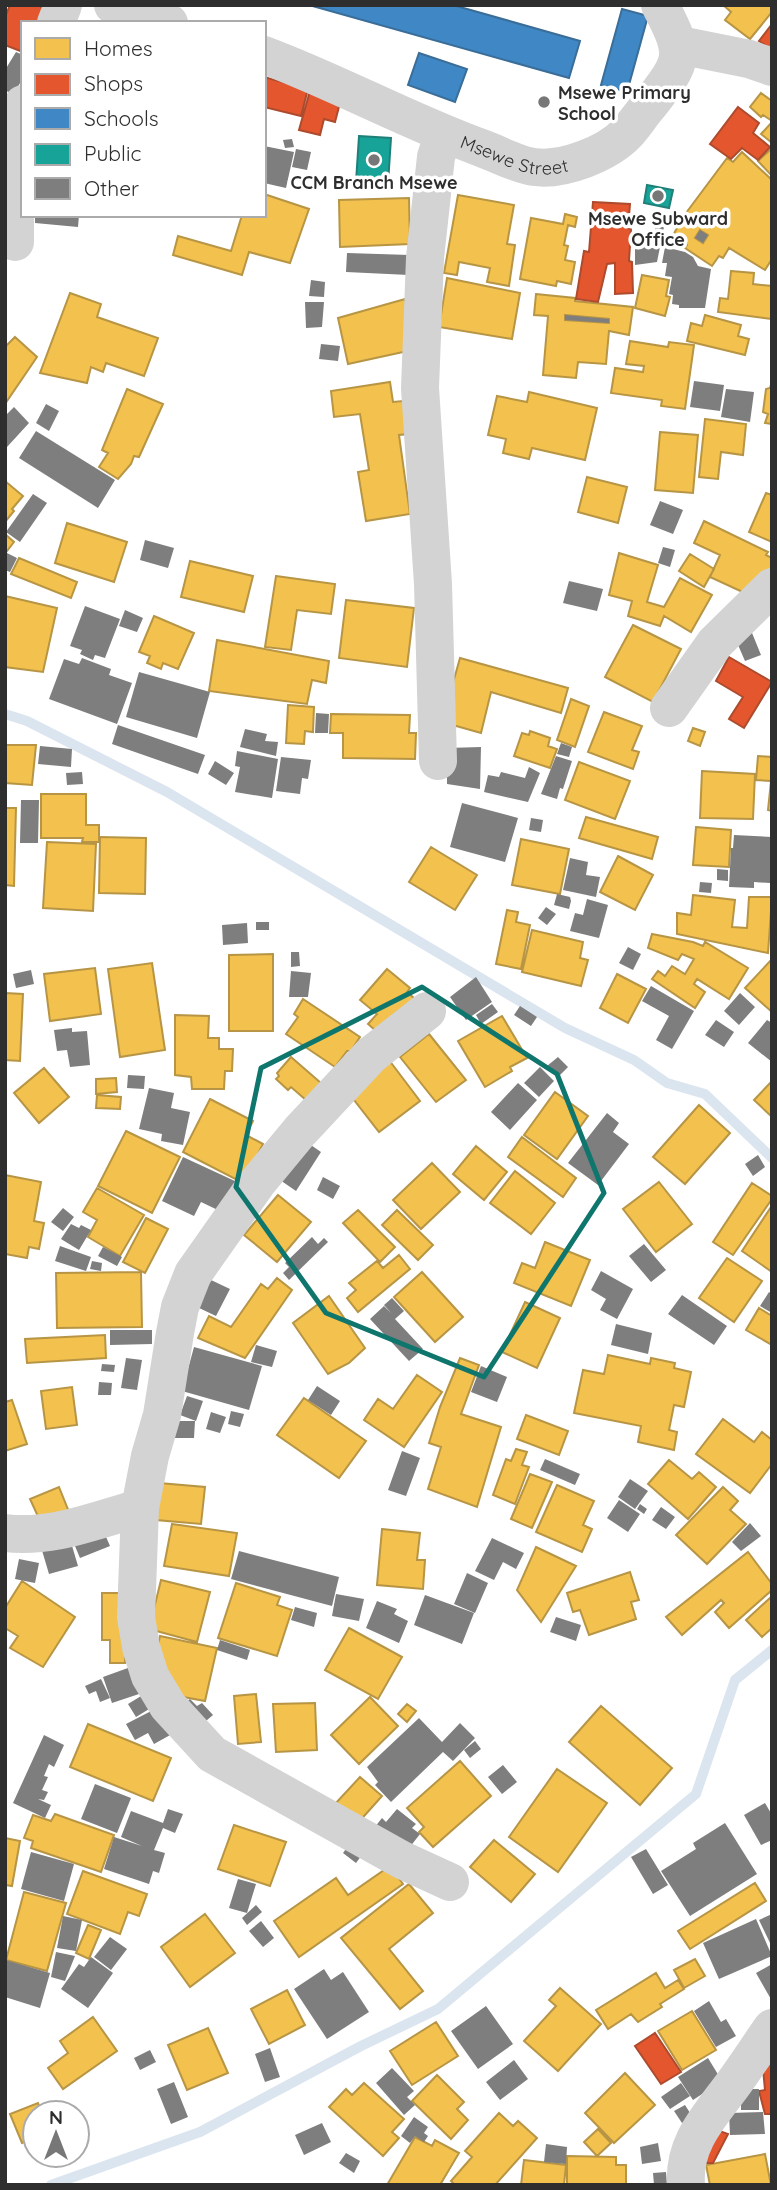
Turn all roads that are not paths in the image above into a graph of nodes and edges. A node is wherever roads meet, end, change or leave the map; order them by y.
1 (63, 5) edge
2 (113, 5) edge
3 (660, 5) edge
4 (56, 21) edge
5 (163, 21) edge
6 (679, 45) junction
7 (266, 55) edge
8 (772, 67) edge
9 (21, 129) edge
10 (443, 135) junction
11 (15, 242) dead end
12 (772, 587) edge
13 (669, 708) dead end
14 (439, 761) dead end
15 (427, 1011) dead end
16 (140, 1508) junction
17 (5, 1533) edge
18 (450, 1881) dead end
19 (772, 2028) edge
20 (686, 2185) edge

1 - 4 street
2 - 5 street
3 - 6 street
6 - 8 street
6 - 10 street, Msewe Street
7 - 10 street, Msewe Street
9 - 11 street
10 - 14 street
12 - 13 street
15 - 16 street
16 - 17 street
16 - 18 street
19 - 20 street

